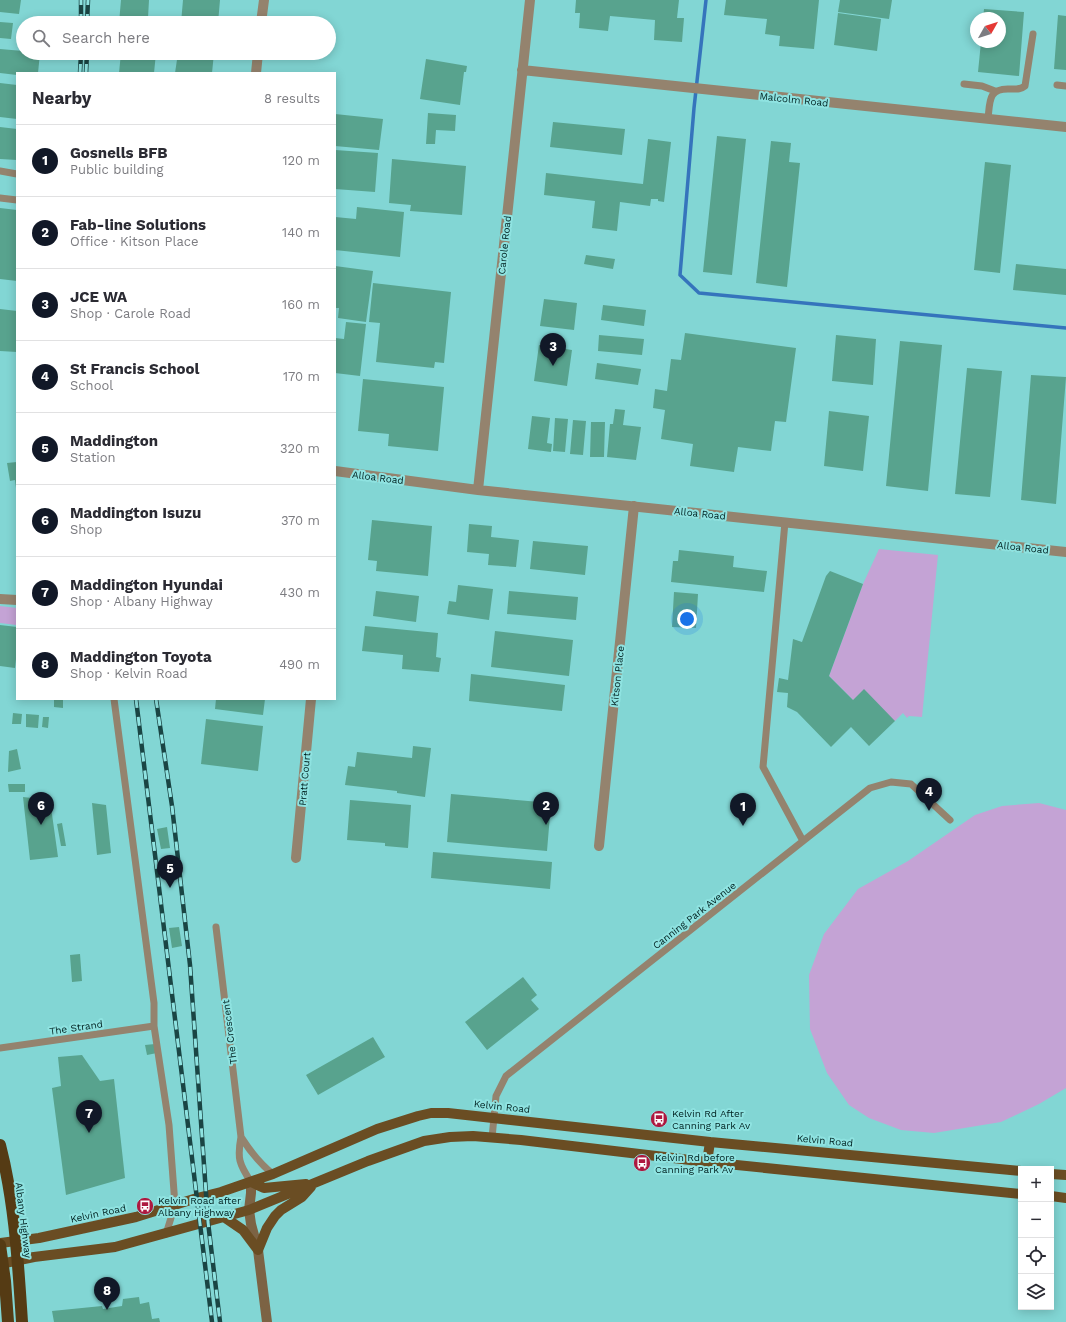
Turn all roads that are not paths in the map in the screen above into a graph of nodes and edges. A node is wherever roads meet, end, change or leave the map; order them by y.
1 (264, 0) edge
2 (530, 0) edge
3 (262, 16) edge
4 (1033, 34) dead end
5 (257, 60) edge
6 (522, 70) junction
7 (256, 72) edge
8 (964, 84) dead end
9 (1057, 85) dead end
10 (1066, 86) edge
11 (995, 91) junction
12 (988, 119) junction
13 (1066, 127) edge
14 (0, 171) edge
15 (16, 174) edge
16 (0, 198) edge
17 (16, 200) edge
18 (336, 471) edge
19 (478, 490) junction
20 (634, 506) junction
21 (785, 522) junction
22 (1066, 552) edge
23 (0, 599) edge
24 (16, 600) edge
25 (114, 700) edge
26 (311, 700) edge
27 (950, 820) dead end
28 (803, 841) junction
29 (599, 846) dead end
30 (296, 858) dead end
31 (216, 927) dead end
32 (154, 1026) junction
33 (0, 1048) edge
34 (495, 1118) junction
35 (241, 1137) junction
36 (492, 1138) junction
37 (710, 1142) junction
38 (0, 1145) edge
39 (707, 1162) junction
40 (1018, 1171) edge
41 (273, 1174) junction
42 (1054, 1174) edge
43 (1066, 1176) edge
44 (251, 1182) junction
45 (315, 1183) junction
46 (1018, 1194) edge
47 (1054, 1196) edge
48 (1066, 1198) edge
49 (175, 1205) junction
50 (249, 1210) junction
51 (224, 1217) junction
52 (166, 1234) junction
53 (16, 1241) junction
54 (0, 1244) edge
55 (258, 1250) junction
56 (18, 1261) junction
57 (1, 1264) edge
58 (8, 1322) edge
59 (22, 1322) edge
60 (267, 1322) edge

1 - 3 street
2 - 6 street, Carole Road
4 - 11 lane
5 - 7 street
6 - 12 street, Malcolm Road
6 - 19 street, Carole Road
8 - 11 lane
9 - 10 lane
11 - 12 lane
12 - 13 street, Malcolm Road
14 - 15 lane
16 - 17 lane
18 - 19 street, Alloa Road
19 - 20 street, Alloa Road
20 - 21 street, Alloa Road
20 - 29 street, Kitson Place
21 - 22 street, Alloa Road
21 - 28 lane
23 - 24 street
25 - 32 lane
26 - 30 street, Pratt Court
27 - 28 lane, Canning Park Avenue
28 - 34 lane, Canning Park Avenue
31 - 35 lane, The Crescent
32 - 33 lane, The Strand
32 - 49 lane
34 - 36 lane, Canning Park Avenue
34 - 37 main road, Kelvin Road
34 - 41 main road, Kelvin Road
35 - 41 lane, The Crescent
35 - 44 lane, The Crescent
36 - 39 main road
36 - 45 main road
37 - 39 main road
37 - 40 main road, Kelvin Road
38 - 53 highway, Albany Highway
39 - 46 main road
41 - 44 main road, Kelvin Road
42 - 43 main road
44 - 45 main road
44 - 49 main road, Kelvin Road
44 - 50 main road
45 - 50 main road
45 - 55 main road
47 - 48 main road
49 - 52 lane
49 - 53 main road, Kelvin Road
50 - 51 main road
50 - 55 main road
51 - 52 main road
51 - 55 main road
52 - 56 main road
53 - 54 main road, Kelvin Road
53 - 56 highway, Albany Highway
54 - 57 highway
55 - 60 main road
56 - 57 main road
56 - 59 highway, Albany Highway
57 - 58 highway

